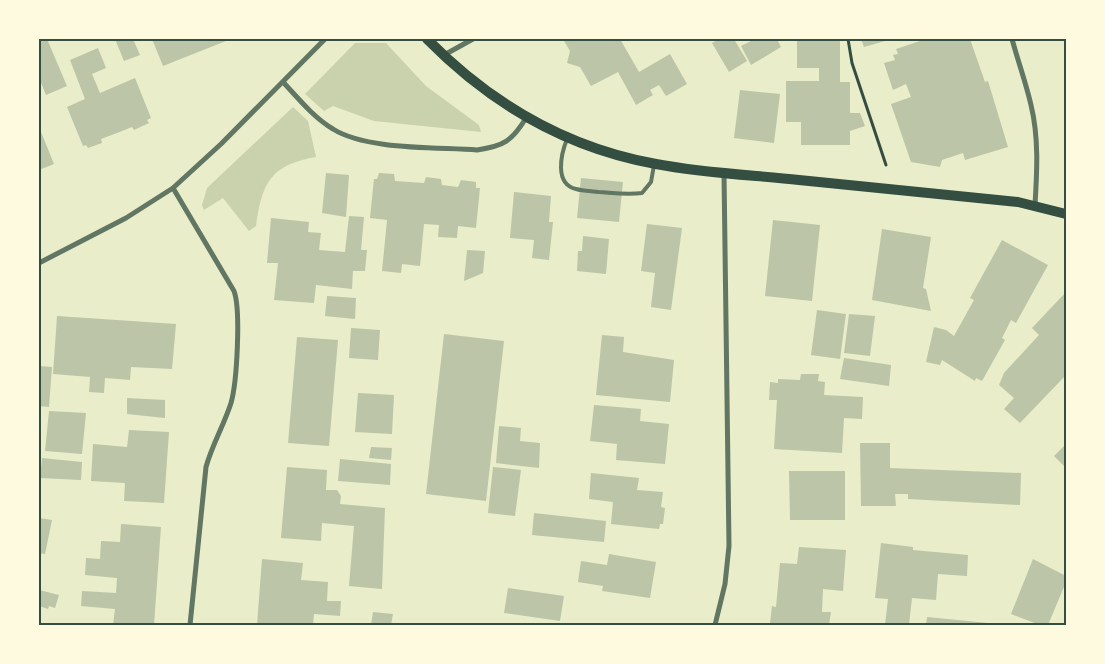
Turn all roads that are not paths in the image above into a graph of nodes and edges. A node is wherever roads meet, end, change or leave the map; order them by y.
1 (325, 39) edge
2 (427, 39) edge
3 (473, 39) edge
4 (1012, 39) edge
5 (444, 56) junction
6 (283, 82) junction
7 (526, 118) junction
8 (568, 137) junction
9 (655, 164) junction
10 (724, 172) junction
11 (173, 188) junction
12 (1035, 205) junction
13 (1066, 214) edge
14 (39, 263) edge
15 (190, 625) edge
16 (715, 625) edge

1 - 6 street
2 - 5 main road
3 - 5 street
4 - 12 street
5 - 7 main road
6 - 7 street
6 - 11 street
7 - 8 main road
8 - 9 main road
8 - 9 lane
9 - 10 main road
10 - 12 main road
10 - 16 street
11 - 14 street
11 - 15 street
12 - 13 main road

